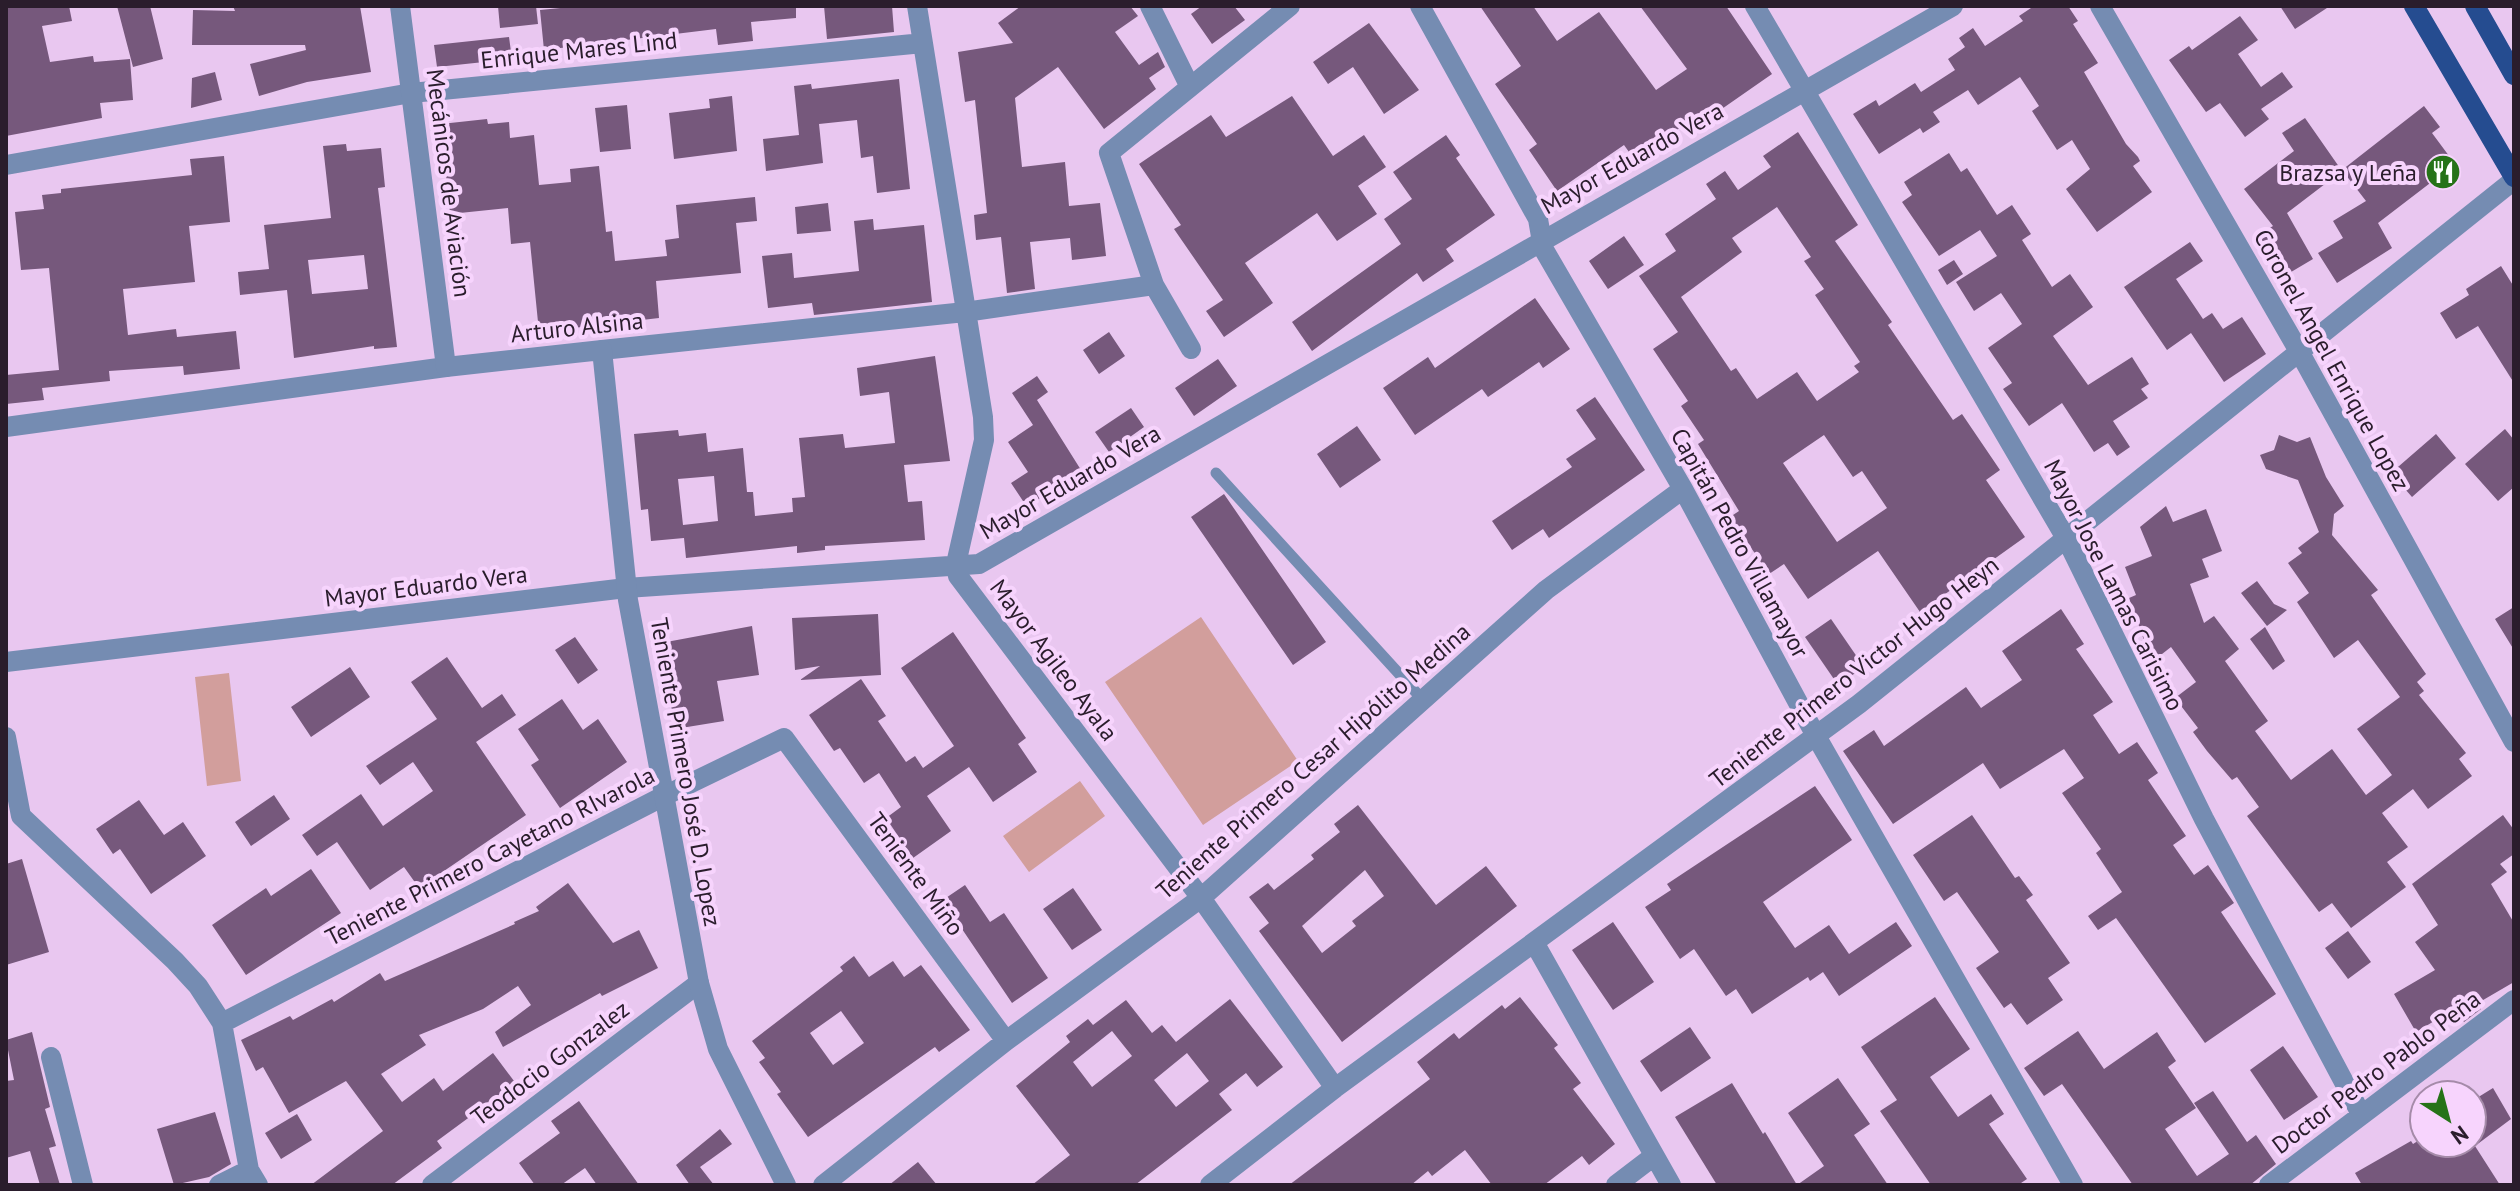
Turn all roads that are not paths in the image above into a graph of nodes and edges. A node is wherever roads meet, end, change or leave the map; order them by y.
1 (400, 6) edge
2 (917, 6) edge
3 (1150, 6) edge
4 (1290, 6) edge
5 (1420, 6) edge
6 (1755, 6) edge
7 (1953, 6) edge
8 (2100, 6) edge
9 (2414, 6) edge
10 (2475, 6) edge
11 (923, 43) junction
12 (2514, 75) edge
13 (1190, 87) junction
14 (1805, 91) junction
15 (411, 93) junction
16 (6, 165) edge
17 (2514, 179) edge
18 (1539, 241) junction
19 (1154, 285) junction
20 (965, 312) junction
21 (1191, 349) dead end
22 (602, 350) junction
23 (2300, 353) junction
24 (446, 367) junction
25 (6, 427) edge
26 (1216, 473) dead end
27 (1683, 489) junction
28 (2067, 540) junction
29 (956, 564) junction
30 (626, 588) junction
31 (6, 662) edge
32 (1423, 700) junction
33 (1816, 736) junction
34 (6, 737) edge
35 (784, 738) joint
36 (2514, 742) edge
37 (662, 797) junction
38 (12, 800) edge
39 (1201, 898) junction
40 (1535, 944) junction
41 (699, 983) junction
42 (2514, 1000) edge
43 (222, 1023) junction
44 (1006, 1041) junction
45 (51, 1057) dead end
46 (1335, 1088) junction
47 (2361, 1114) junction
48 (1654, 1156) junction
49 (254, 1178) edge
50 (79, 1184) edge
51 (219, 1185) edge
52 (432, 1185) edge
53 (786, 1185) edge
54 (823, 1185) edge
55 (1210, 1185) edge
56 (1616, 1185) edge
57 (1671, 1185) edge
58 (2073, 1185) edge
59 (2269, 1185) edge

1 - 15 street, Mecánicos de Aviación
2 - 11 street
3 - 13 street
4 - 13 street
5 - 18 street, Capitán Pedro Villamayor
6 - 14 street, Mayor Jose Lamas Carisimo
7 - 14 street, Mayor Eduardo Vera
8 - 23 street, Coronel Angel Enrique Lopez
9 - 17 main road
10 - 12 main road
11 - 15 street, Enrique Mares Lind
11 - 20 street
13 - 19 street
14 - 18 street, Mayor Eduardo Vera
14 - 28 street, Mayor Jose Lamas Carisimo
15 - 16 street, Enrique Mares Lind
15 - 24 street, Mecánicos de Aviación
17 - 23 street, Teniente Primero Victor Hugo Heyn
18 - 27 street, Capitán Pedro Villamayor
18 - 29 street, Mayor Eduardo Vera
19 - 20 street, Arturo Alsina
19 - 21 street
20 - 22 street, Arturo Alsina
20 - 29 street
22 - 24 street, Arturo Alsina
22 - 30 street, Teniente Primero José D. Lopez
23 - 28 street, Teniente Primero Victor Hugo Heyn
23 - 36 street, Coronel Angel Enrique Lopez
24 - 25 street, Arturo Alsina
26 - 32 lane
27 - 32 street, Teniente Primero Cesar Hipólito Medina
27 - 33 street, Capitán Pedro Villamayor
28 - 33 street, Teniente Primero Victor Hugo Heyn
28 - 47 street, Mayor Jose Lamas Carisimo
29 - 30 street, Mayor Eduardo Vera
29 - 39 street, Mayor Agileo Ayala
30 - 31 street, Mayor Eduardo Vera
30 - 37 street, Teniente Primero José D. Lopez
32 - 39 street, Teniente Primero Cesar Hipólito Medina
33 - 40 street, Teniente Primero Victor Hugo Heyn
33 - 58 street, Capitán Pedro Villamayor
34 - 38 street
35 - 37 street, Teniente Primero Cayetano RIvarola
35 - 44 street, Teniente Miño
37 - 41 street, Teniente Primero José D. Lopez
37 - 43 street, Teniente Primero Cayetano RIvarola
38 - 43 street
39 - 44 street, Teniente Primero Cesar Hipólito Medina
39 - 46 street, Mayor Agileo Ayala
40 - 46 street, Teniente Primero Victor Hugo Heyn
40 - 48 street
41 - 52 street, Teodocio Gonzalez
41 - 53 street, Teniente Primero José D. Lopez
42 - 47 street, Doctor Pedro Pablo Peña
43 - 49 street
44 - 54 street, Teniente Primero Cesar Hipólito Medina
45 - 50 street
46 - 55 street, Teniente Primero Victor Hugo Heyn
47 - 59 street, Doctor Pedro Pablo Peña
48 - 56 street
48 - 57 street
49 - 51 street

